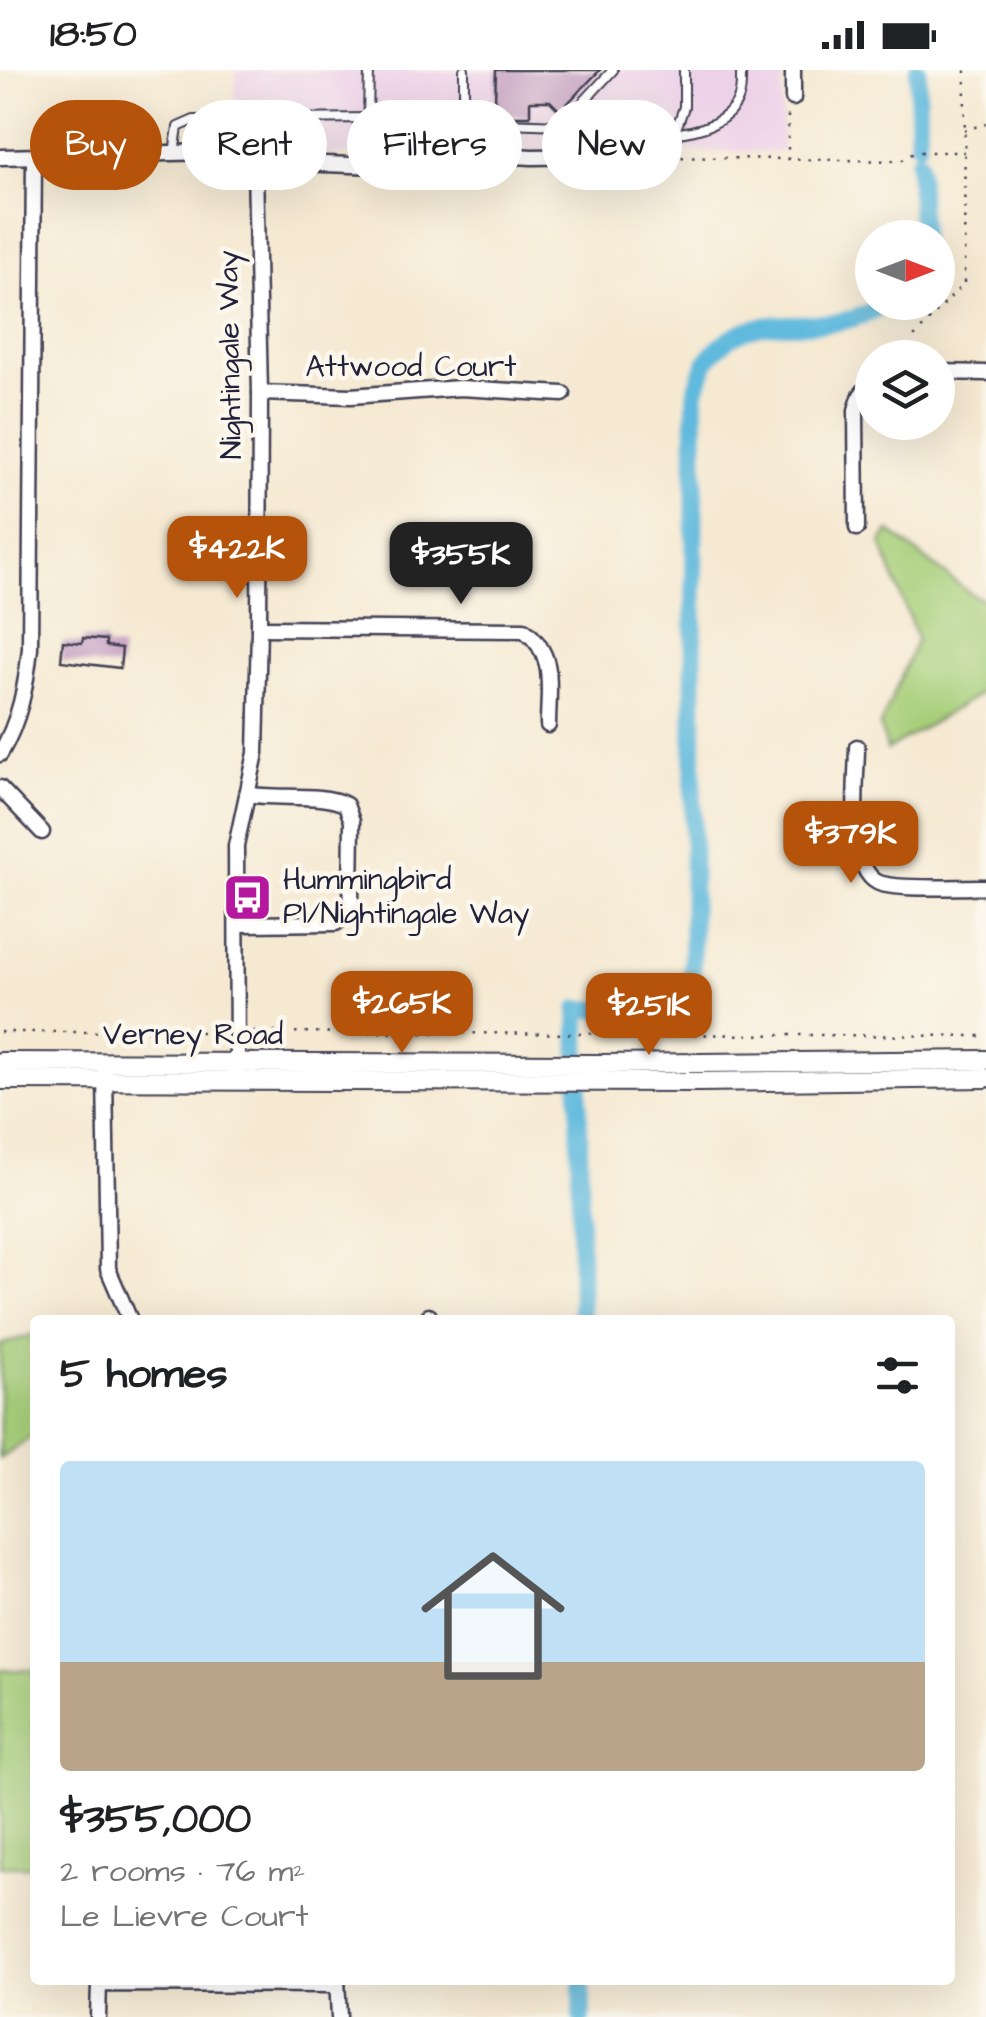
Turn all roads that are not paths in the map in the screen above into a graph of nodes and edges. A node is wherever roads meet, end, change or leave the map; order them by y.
1 (368, 70) edge
2 (464, 70) edge
3 (612, 70) edge
4 (684, 70) edge
5 (741, 70) edge
6 (793, 70) edge
7 (793, 98) road end
8 (368, 100) edge
9 (464, 100) edge
10 (585, 100) edge
11 (682, 113) edge
12 (347, 118) edge
13 (682, 130) edge
14 (162, 153) edge
15 (174, 153) junction
16 (182, 153) edge
17 (0, 157) edge
18 (30, 157) edge
19 (542, 158) edge
20 (327, 166) edge
21 (34, 190) edge
22 (255, 190) edge
23 (955, 372) edge
24 (986, 373) edge
25 (260, 393) junction
26 (563, 394) dead end
27 (856, 440) edge
28 (857, 528) dead end
29 (259, 628) junction
30 (548, 725) dead end
31 (857, 747) dead end
32 (0, 754) edge
33 (0, 788) edge
34 (247, 794) junction
35 (42, 832) dead end
36 (986, 887) edge
37 (236, 924) junction
38 (986, 1060) edge
39 (0, 1062) edge
40 (105, 1071) junction
41 (237, 1071) junction
42 (601, 1073) junction
43 (986, 1078) edge
44 (0, 1080) edge
45 (128, 1315) edge
46 (98, 1985) edge
47 (337, 1985) edge
48 (98, 2017) edge
49 (339, 2017) edge

1 - 8 lane
2 - 9 lane
3 - 10 lane
4 - 11 lane
5 - 13 lane
6 - 7 street
12 - 15 lane
14 - 15 street
15 - 16 street
17 - 18 street
19 - 20 street
21 - 32 street
22 - 25 street, Nightingale Way
23 - 24 street
25 - 26 street, Attwood Court
25 - 29 street, Nightingale Way
27 - 28 street
29 - 30 street
29 - 34 street, Nightingale Way
31 - 36 street
33 - 35 street
34 - 37 street, Nightingale Way
34 - 37 street
37 - 41 street, Nightingale Way
38 - 42 street, Verney Road
39 - 40 street, Verney Road
40 - 41 street, Verney Road
40 - 44 street, Verney Road
40 - 45 street
41 - 42 street, Verney Road
42 - 43 street, Verney Road
46 - 48 street
47 - 49 street

